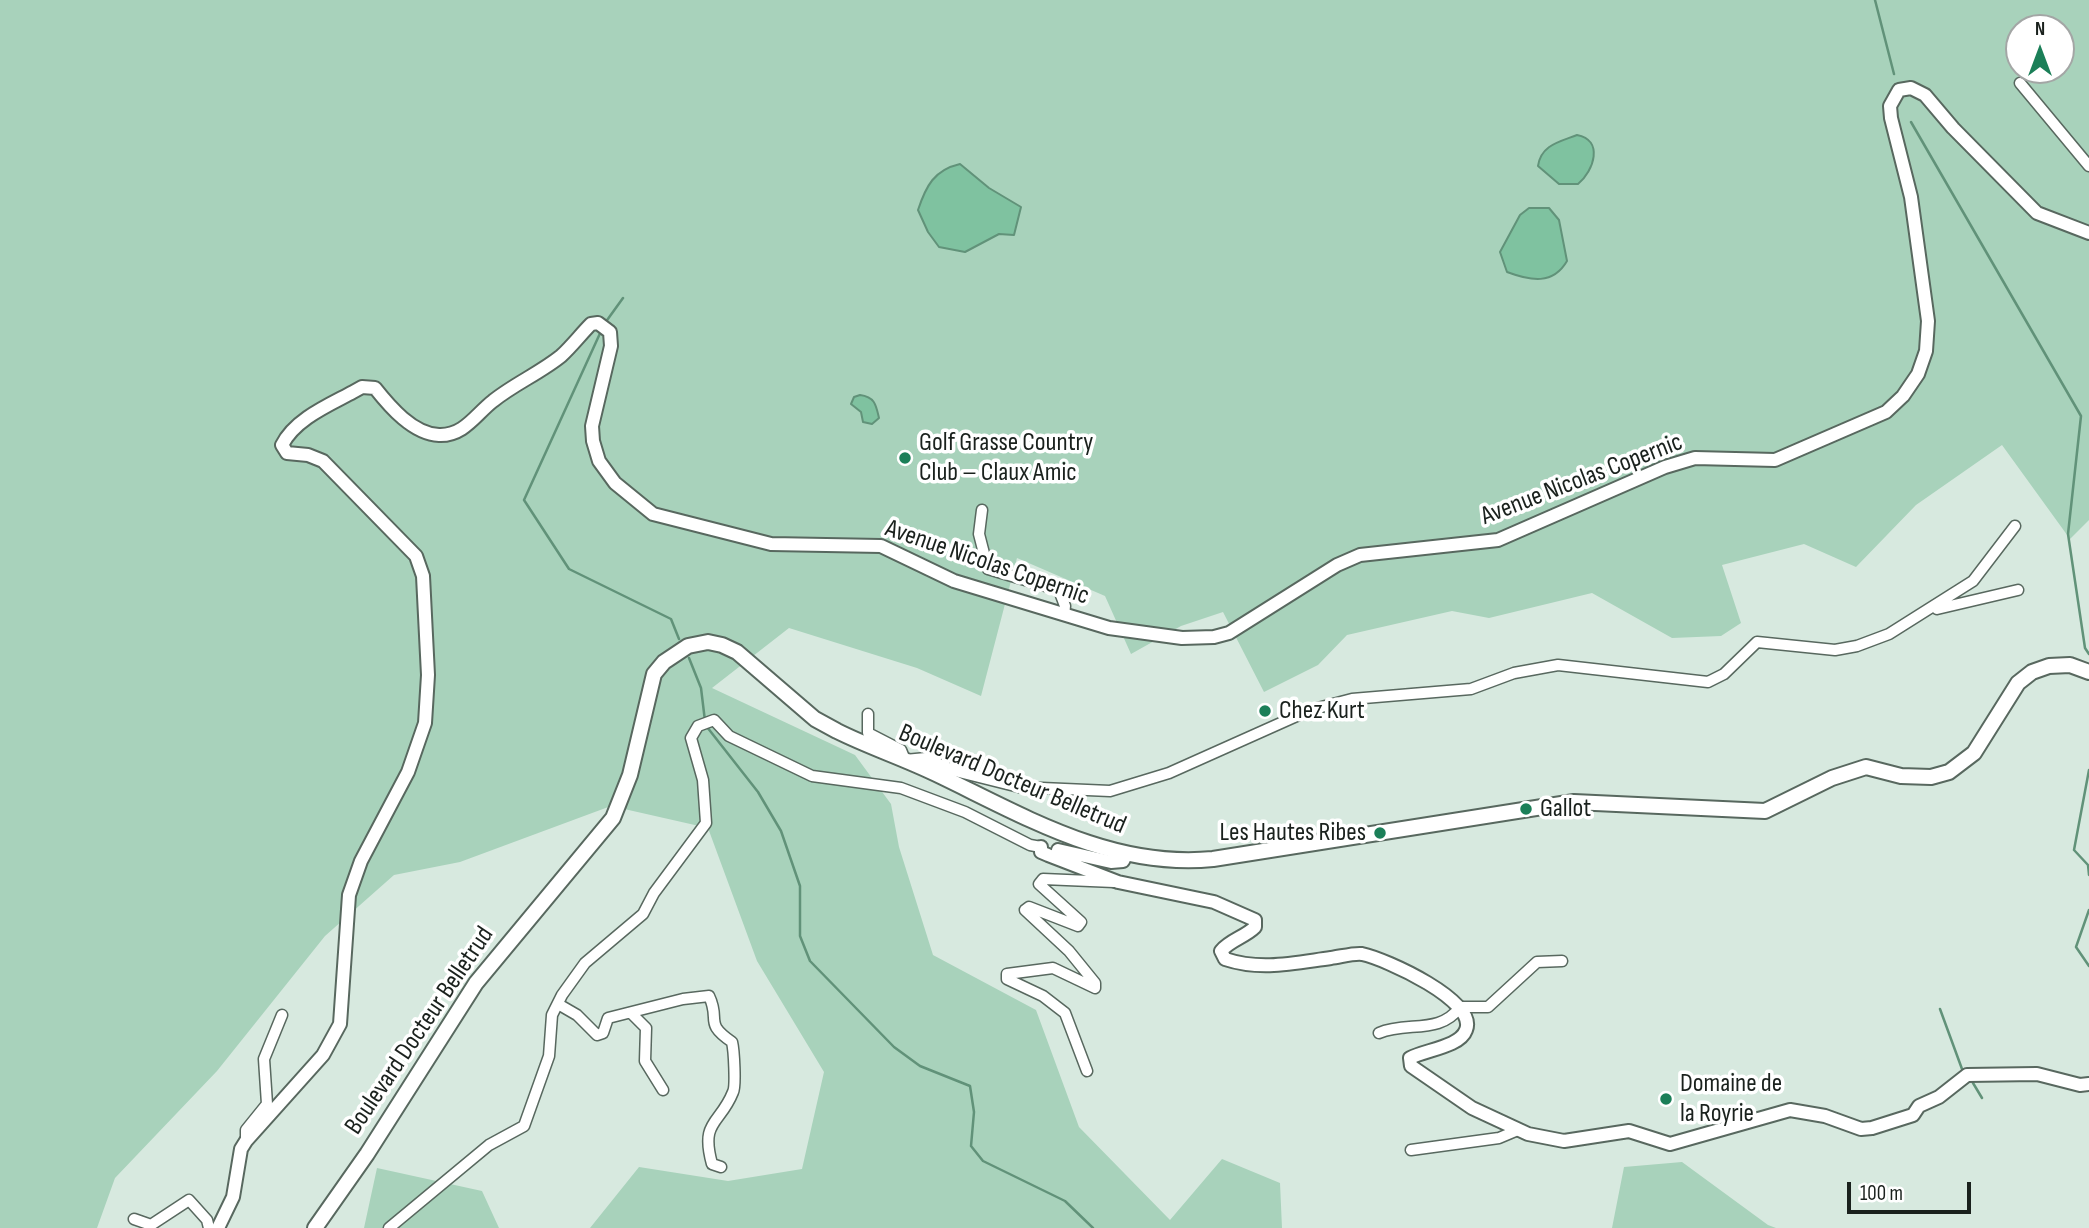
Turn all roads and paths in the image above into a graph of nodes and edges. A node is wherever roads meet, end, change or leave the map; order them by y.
1 (2021, 84) edge
2 (2089, 166) edge
3 (2089, 233) edge
4 (982, 510) dead end
5 (2015, 526) dead end
6 (2018, 590) dead end
7 (1928, 608) junction
8 (1064, 615) junction
9 (2089, 672) edge
10 (868, 714) dead end
11 (905, 760) junction
12 (1041, 847) junction
13 (1126, 855) junction
14 (1118, 882) junction
15 (1562, 961) dead end
16 (558, 1004) junction
17 (1460, 1007) junction
18 (631, 1013) junction
19 (282, 1015) dead end
20 (1379, 1032) dead end
21 (1087, 1071) dead end
22 (2089, 1084) edge
23 (663, 1090) dead end
24 (1518, 1130) junction
25 (246, 1141) junction
26 (1411, 1150) dead end
27 (721, 1167) dead end
28 (134, 1219) dead end
29 (209, 1228) edge
30 (218, 1228) edge
31 (315, 1228) edge
32 (389, 1228) edge

1 - 2 street
3 - 8 street, Avenue Nicolas Copernic
4 - 8 street
5 - 7 street
6 - 7 street
7 - 11 street
8 - 25 street, Avenue Nicolas Copernic
9 - 13 main road, Boulevard Docteur Belletrud
10 - 11 street
11 - 13 main road, Boulevard Docteur Belletrud
11 - 31 main road, Boulevard Docteur Belletrud
12 - 13 street
12 - 14 street
12 - 16 street
14 - 17 street
14 - 21 street
15 - 17 street
16 - 18 street
16 - 32 street
17 - 20 street
17 - 24 street
18 - 23 street
18 - 27 street
19 - 25 street
22 - 24 street
24 - 26 street
25 - 30 street
28 - 29 street

